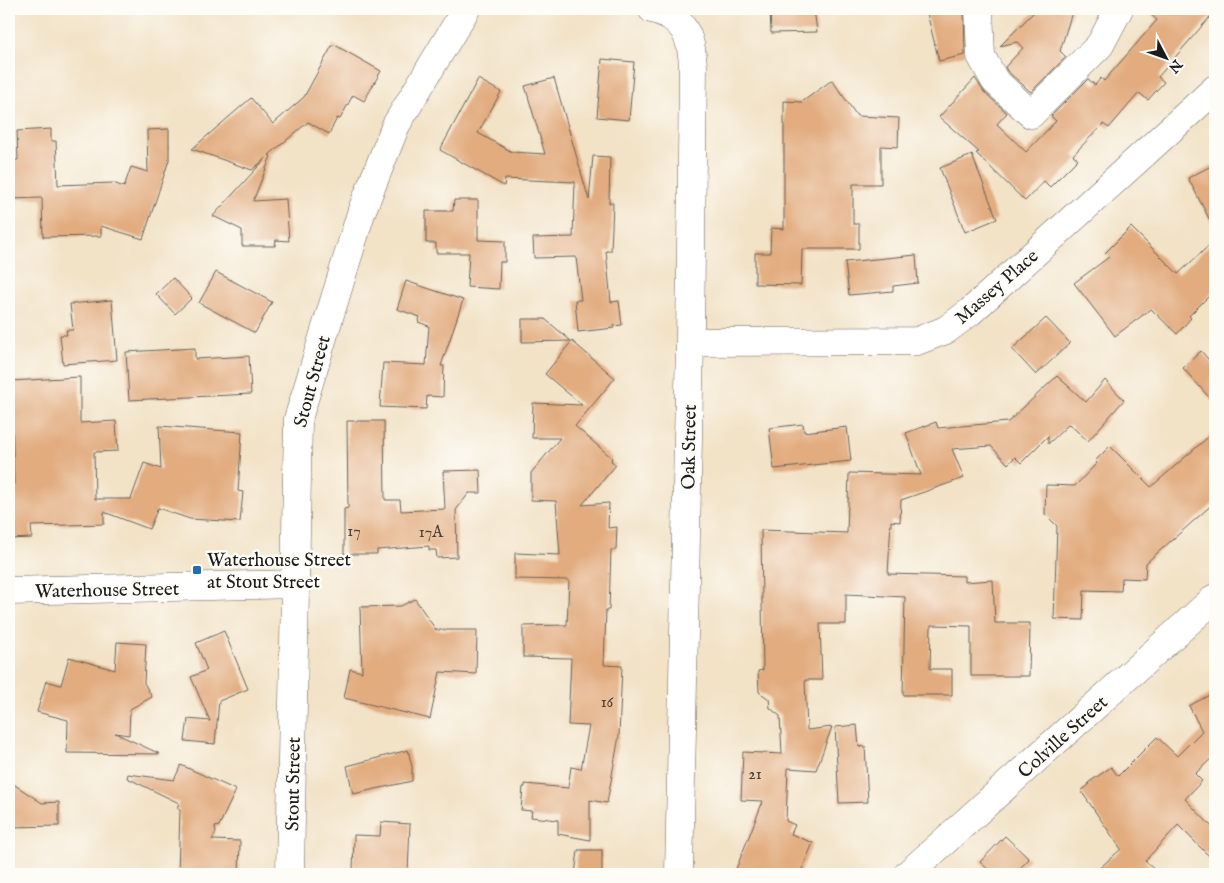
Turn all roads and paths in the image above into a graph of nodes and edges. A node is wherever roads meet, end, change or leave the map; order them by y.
1 (466, 9) edge
2 (652, 9) edge
3 (979, 9) edge
4 (1119, 9) edge
5 (1215, 89) edge
6 (690, 342) junction
7 (294, 584) junction
8 (9, 591) edge
9 (1215, 598) edge
10 (290, 874) edge
11 (679, 874) edge
12 (908, 874) edge

1 - 7 street, Stout Street
2 - 6 street, Oak Street
3 - 4 street
5 - 6 street, Massey Place
6 - 11 street, Oak Street
7 - 8 street, Waterhouse Street
7 - 10 street, Stout Street
9 - 12 street, Colville Street

